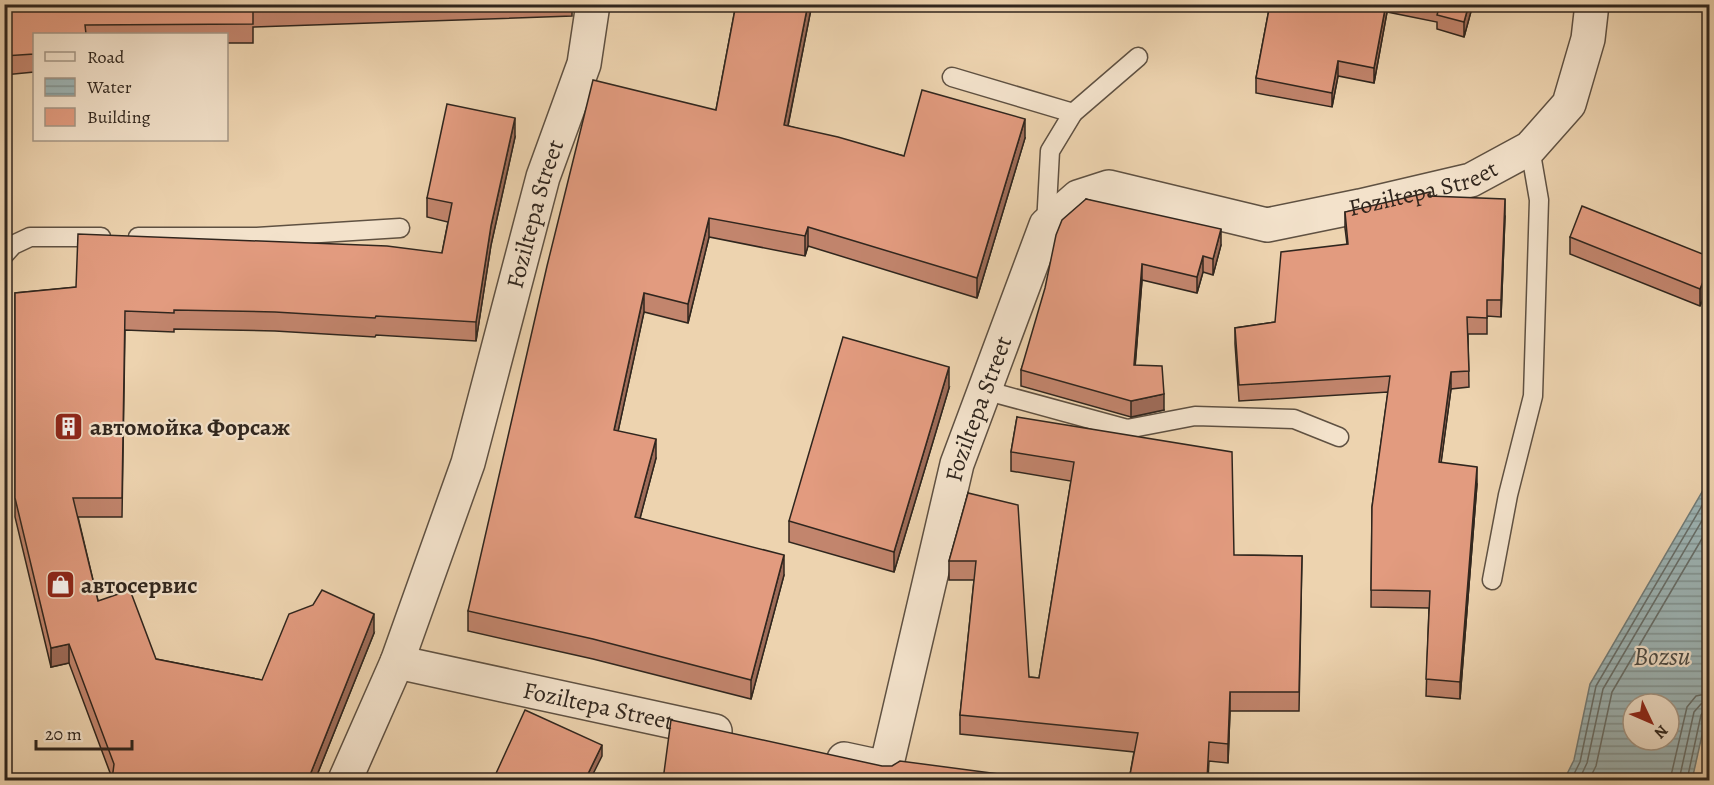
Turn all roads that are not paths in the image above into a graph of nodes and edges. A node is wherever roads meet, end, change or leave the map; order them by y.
1 (593, 4) edge
2 (1592, 4) edge
3 (1138, 57) dead end
4 (952, 77) dead end
5 (1074, 113) junction
6 (1530, 148) junction
7 (1047, 225) junction
8 (400, 228) dead end
9 (7, 245) edge
10 (984, 390) junction
11 (1339, 437) dead end
12 (1492, 580) dead end
13 (397, 662) junction
14 (747, 737) edge
15 (816, 753) edge
16 (345, 780) edge

1 - 13 street, Foziltepa Street
2 - 6 street, Foziltepa Street
3 - 5 lane
4 - 5 lane
5 - 7 lane
6 - 7 street, Foziltepa Street
6 - 12 lane
7 - 10 street, Foziltepa Street
8 - 9 lane
10 - 11 lane
10 - 15 street, Foziltepa Street
13 - 14 street, Foziltepa Street
13 - 16 street, Foziltepa Street

